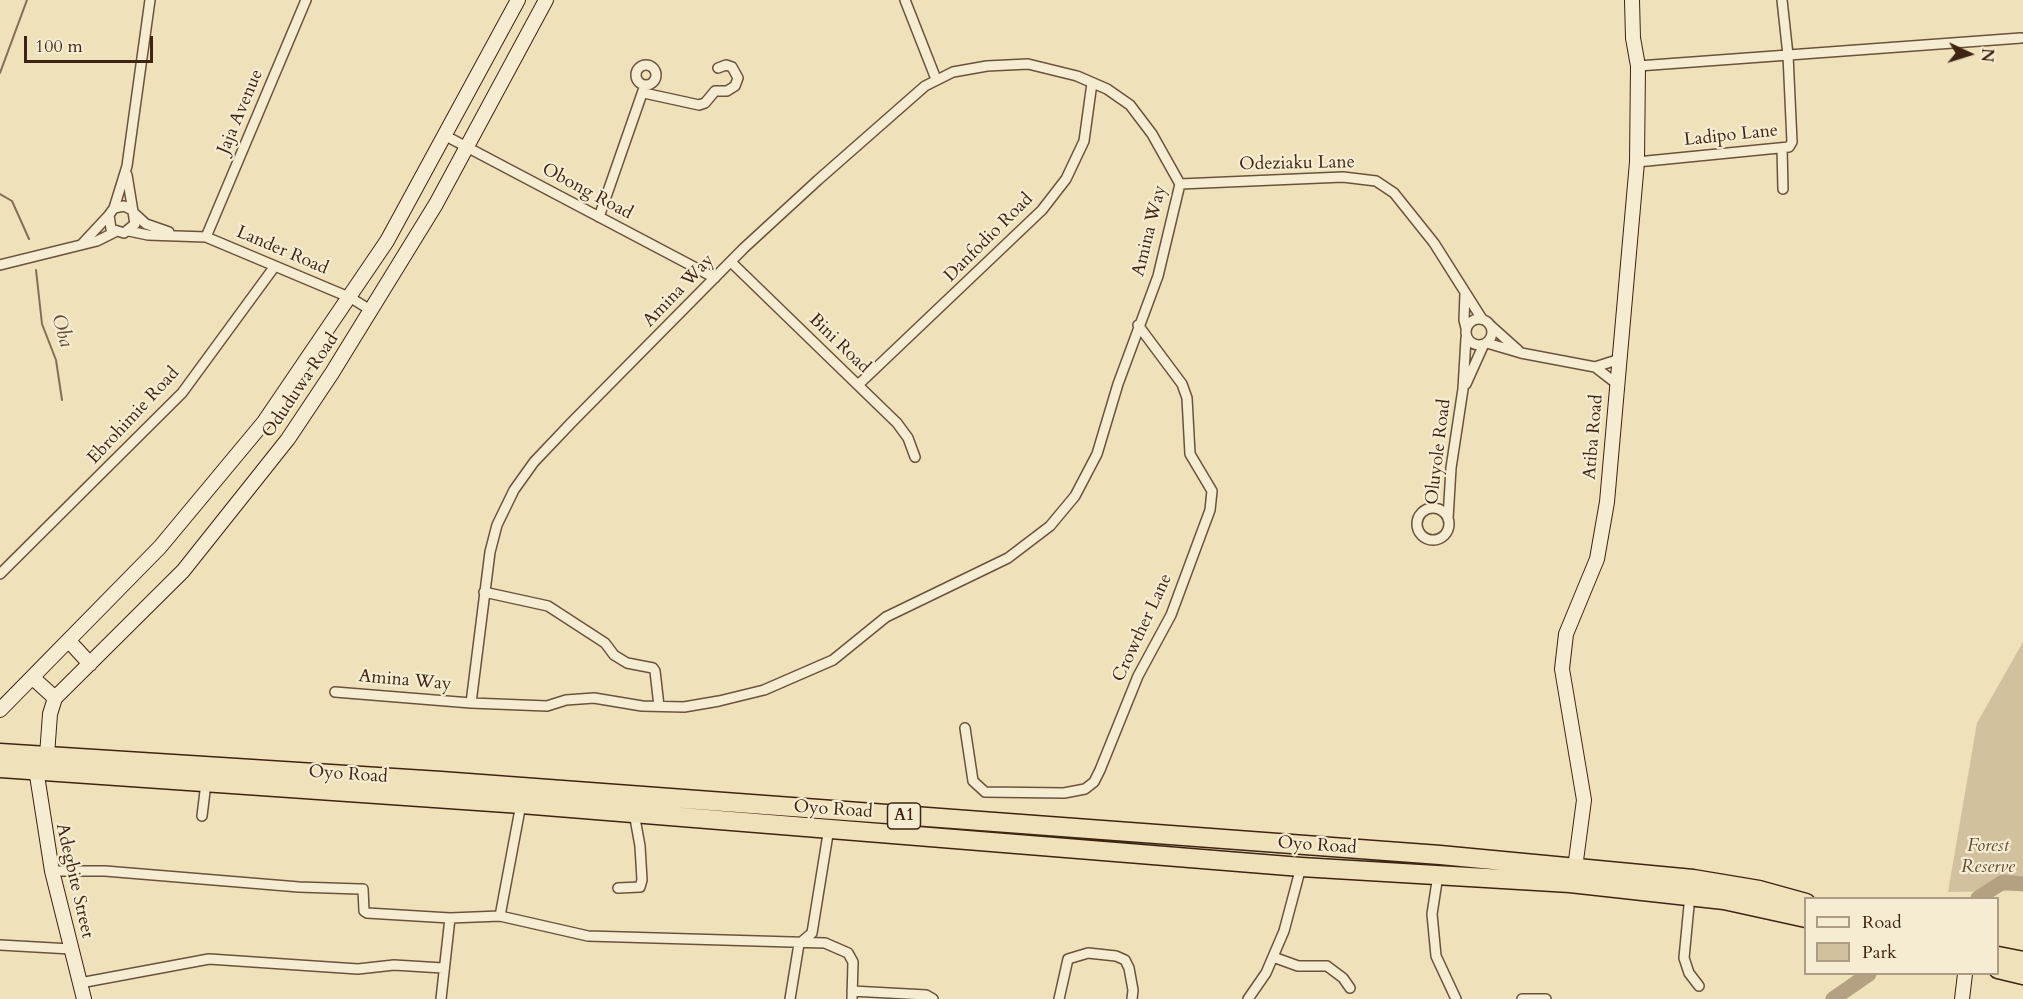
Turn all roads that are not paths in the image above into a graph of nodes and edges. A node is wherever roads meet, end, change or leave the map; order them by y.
1 (150, 0) edge
2 (306, 0) edge
3 (518, 0) edge
4 (546, 0) edge
5 (905, 0) edge
6 (1632, 0) edge
7 (1782, 0) edge
8 (2021, 38) dead end
9 (1788, 55) junction
10 (1638, 66) junction
11 (718, 68) dead end
12 (936, 79) junction
13 (1092, 83) junction
14 (444, 135) junction
15 (465, 148) junction
16 (1782, 148) junction
17 (1637, 162) junction
18 (127, 166) junction
19 (1180, 184) junction
20 (1783, 189) dead end
21 (112, 212) junction
22 (133, 212) junction
23 (598, 217) junction
24 (129, 231) junction
25 (115, 232) junction
26 (174, 234) junction
27 (206, 237) junction
28 (82, 244) junction
29 (730, 262) junction
30 (0, 265) edge
31 (275, 266) junction
32 (715, 278) junction
33 (1465, 294) junction
34 (351, 298) junction
35 (372, 311) junction
36 (1482, 319) junction
37 (1138, 325) junction
38 (1490, 325) junction
39 (1466, 333) junction
40 (1485, 344) junction
41 (1521, 353) junction
42 (1620, 359) junction
43 (1595, 367) junction
44 (1617, 384) junction
45 (858, 385) junction
46 (1463, 389) junction
47 (915, 457) dead end
48 (1448, 519) dead end
49 (0, 574) edge
50 (484, 592) junction
51 (69, 641) junction
52 (90, 664) junction
53 (33, 678) junction
54 (335, 692) dead end
55 (55, 698) junction
56 (471, 703) junction
57 (659, 706) junction
58 (0, 710) edge
59 (965, 728) dead end
60 (42, 762) junction
61 (2, 763) edge
62 (206, 783) junction
63 (401, 787) junction
64 (521, 804) junction
65 (634, 813) junction
66 (202, 816) dead end
67 (829, 828) junction
68 (1440, 855) junction
69 (1301, 867) junction
70 (1575, 868) junction
71 (52, 871) junction
72 (1438, 874) junction
73 (618, 888) dead end
74 (1725, 892) junction
75 (1690, 895) junction
76 (1804, 903) edge
77 (500, 916) junction
78 (1804, 917) edge
79 (450, 918) junction
80 (799, 944) junction
81 (0, 945) edge
82 (71, 949) junction
83 (1999, 956) edge
84 (1273, 957) junction
85 (2023, 961) edge
86 (443, 968) junction
87 (1999, 969) edge
88 (1965, 975) edge
89 (2023, 975) edge
90 (80, 983) junction
91 (1699, 986) dead end
92 (1350, 988) dead end
93 (852, 995) edge
94 (84, 999) edge
95 (441, 999) edge
96 (790, 999) edge
97 (933, 999) edge
98 (1059, 999) edge
99 (1131, 999) edge
100 (1248, 999) edge
101 (1456, 999) edge
102 (1522, 999) edge
103 (1546, 999) edge
104 (1962, 999) edge

1 - 18 street
2 - 27 street, Jaja Avenue
3 - 14 street, Oduduwa Road
4 - 15 street, Oduduwa Road
5 - 12 street
6 - 10 street, Atiba Road
7 - 9 street, Ladipo Lane
8 - 9 street
9 - 10 street
9 - 16 street, Ladipo Lane
10 - 17 street, Atiba Road
11 - 23 street
12 - 13 street, Amina Way
12 - 29 street, Amina Way
13 - 19 street, Amina Way
13 - 45 street, Danfodio Road
14 - 15 street, Obong Road
14 - 34 street, Oduduwa Road
15 - 23 street, Obong Road
15 - 35 street, Oduduwa Road
16 - 17 street, Ladipo Lane
16 - 20 street
17 - 42 street, Atiba Road
18 - 21 street
18 - 22 street
19 - 33 street, Odeziaku Lane
19 - 37 street, Amina Way
21 - 22 street
21 - 25 street
21 - 28 street
22 - 24 street
22 - 26 street, Lander Road
23 - 32 street, Obong Road
24 - 25 street
24 - 26 street, Lander Road
25 - 28 street
26 - 27 street, Lander Road
27 - 31 street, Lander Road
28 - 30 street
29 - 32 street, Amina Way
29 - 45 street, Bini Road
31 - 34 street, Lander Road
31 - 49 street, Ebrohimie Road
32 - 50 street, Amina Way
33 - 36 street, Odeziaku Lane
33 - 39 street
34 - 35 street, Lander Road
34 - 51 street, Oduduwa Road
35 - 52 street, Oduduwa Road
36 - 38 street
36 - 39 street
37 - 57 street, Amina Way
37 - 59 street, Crowther Lane
38 - 40 street
38 - 41 street
39 - 40 street
39 - 46 street, Oluyole Road
40 - 41 street
40 - 46 street, Oluyole Road
41 - 43 street
42 - 43 street
42 - 44 street, Atiba Road
43 - 44 street
44 - 70 street, Atiba Road
45 - 47 street, Bini Road
46 - 48 street, Oluyole Road
50 - 56 street, Amina Way
50 - 57 street
51 - 52 street
51 - 53 street, Oduduwa Road
52 - 55 street, Oduduwa Road
53 - 55 street
53 - 58 street, Oduduwa Road
54 - 56 street, Amina Way
55 - 60 street
56 - 57 street, Amina Way
60 - 61 highway, Oyo Road / A1
60 - 62 highway, Oyo Road / A1
60 - 63 highway, Oyo Road / A1
60 - 71 street, Adegbite Street
62 - 63 highway, Oyo Road / A1
62 - 66 street
63 - 64 highway, Oyo Road / A1
63 - 68 highway, Oyo Road / A1
64 - 65 highway, Oyo Road / A1
64 - 77 street
65 - 67 highway, Oyo Road / A1
65 - 73 street
67 - 69 highway, Oyo Road / A1
67 - 80 street
68 - 70 highway, Oyo Road / A1
68 - 72 street
69 - 72 highway, Oyo Road / A1
69 - 84 street
70 - 74 highway, Oyo Road / A1
71 - 79 street
71 - 82 street, Adegbite Street
72 - 75 highway, Oyo Road / A1
72 - 101 street
74 - 75 highway, Oyo Road / A1
74 - 76 highway, Oyo Road / A1
74 - 78 highway, Oyo Road / A1
75 - 91 street
77 - 79 street
77 - 80 street
79 - 86 street
80 - 93 street
80 - 96 street
81 - 82 street
82 - 90 street, Adegbite Street
83 - 85 highway
84 - 92 street
84 - 100 street
86 - 90 street
86 - 95 street
87 - 89 highway
88 - 104 street
90 - 94 street, Adegbite Street
93 - 97 street
98 - 99 street
102 - 103 street

